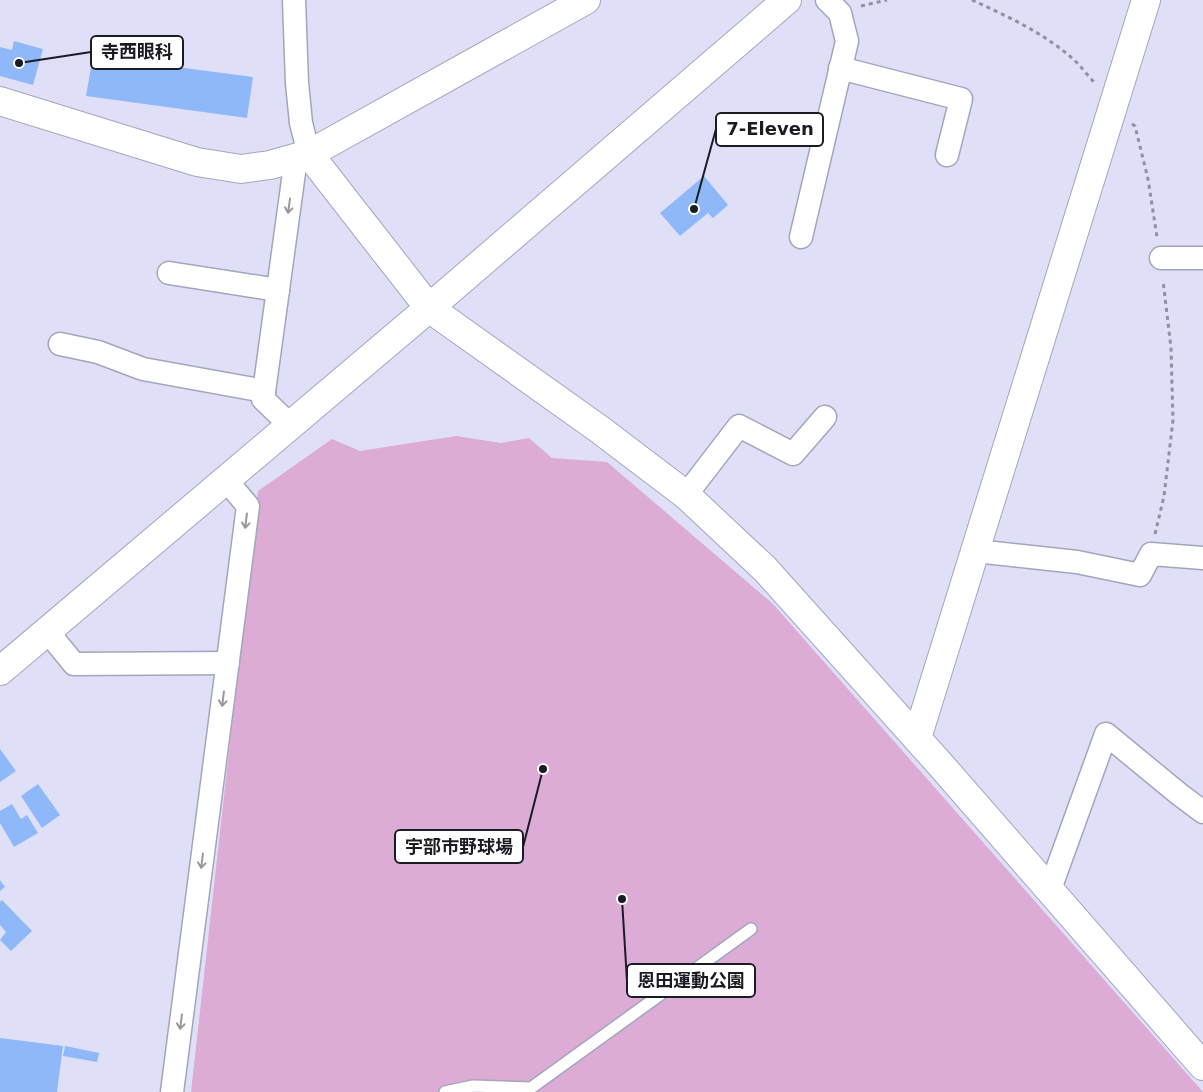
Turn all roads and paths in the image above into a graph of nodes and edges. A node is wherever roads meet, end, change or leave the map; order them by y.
1 (294, 0) edge
2 (586, 0) edge
3 (787, 0) edge
4 (887, 0) edge
5 (972, 0) edge
6 (1146, 0) edge
7 (833, 7) edge
8 (840, 68) junction
9 (0, 101) edge
10 (1114, 103) junction
11 (947, 155) dead end
12 (302, 156) junction
13 (801, 237) dead end
14 (1160, 258) junction
15 (1203, 258) edge
16 (168, 273) dead end
17 (278, 290) junction
18 (429, 308) junction
19 (60, 344) dead end
20 (264, 391) junction
21 (825, 417) dead end
22 (290, 425) junction
23 (226, 480) junction
24 (686, 495) junction
25 (976, 551) junction
26 (1151, 554) junction
27 (1203, 558) edge
28 (47, 630) junction
29 (228, 663) junction
30 (0, 671) edge
31 (917, 738) junction
32 (1203, 812) edge
33 (1050, 889) junction
34 (751, 929) dead end
35 (1203, 1066) edge
36 (533, 1090) edge
37 (172, 1092) edge
38 (446, 1092) edge

1 - 12 street
2 - 12 street
3 - 18 street
4 - 7 path
5 - 10 path
6 - 10 street
7 - 8 street
8 - 11 street
8 - 13 street
9 - 12 street
10 - 14 path
10 - 25 street
12 -> 17 street
12 - 18 street
14 - 15 street
14 - 26 path
16 - 17 street
17 - 20 street
18 - 22 street
18 - 24 street
19 - 20 street
20 - 22 street
21 - 24 street
22 - 23 street
23 - 28 street
23 -> 29 street
24 - 31 street
25 - 26 street
25 - 31 street
26 - 27 street
28 - 29 street
28 - 30 street
29 -> 37 street
31 - 33 street
32 - 33 street
33 - 35 street
34 - 36 lane
36 - 38 lane

